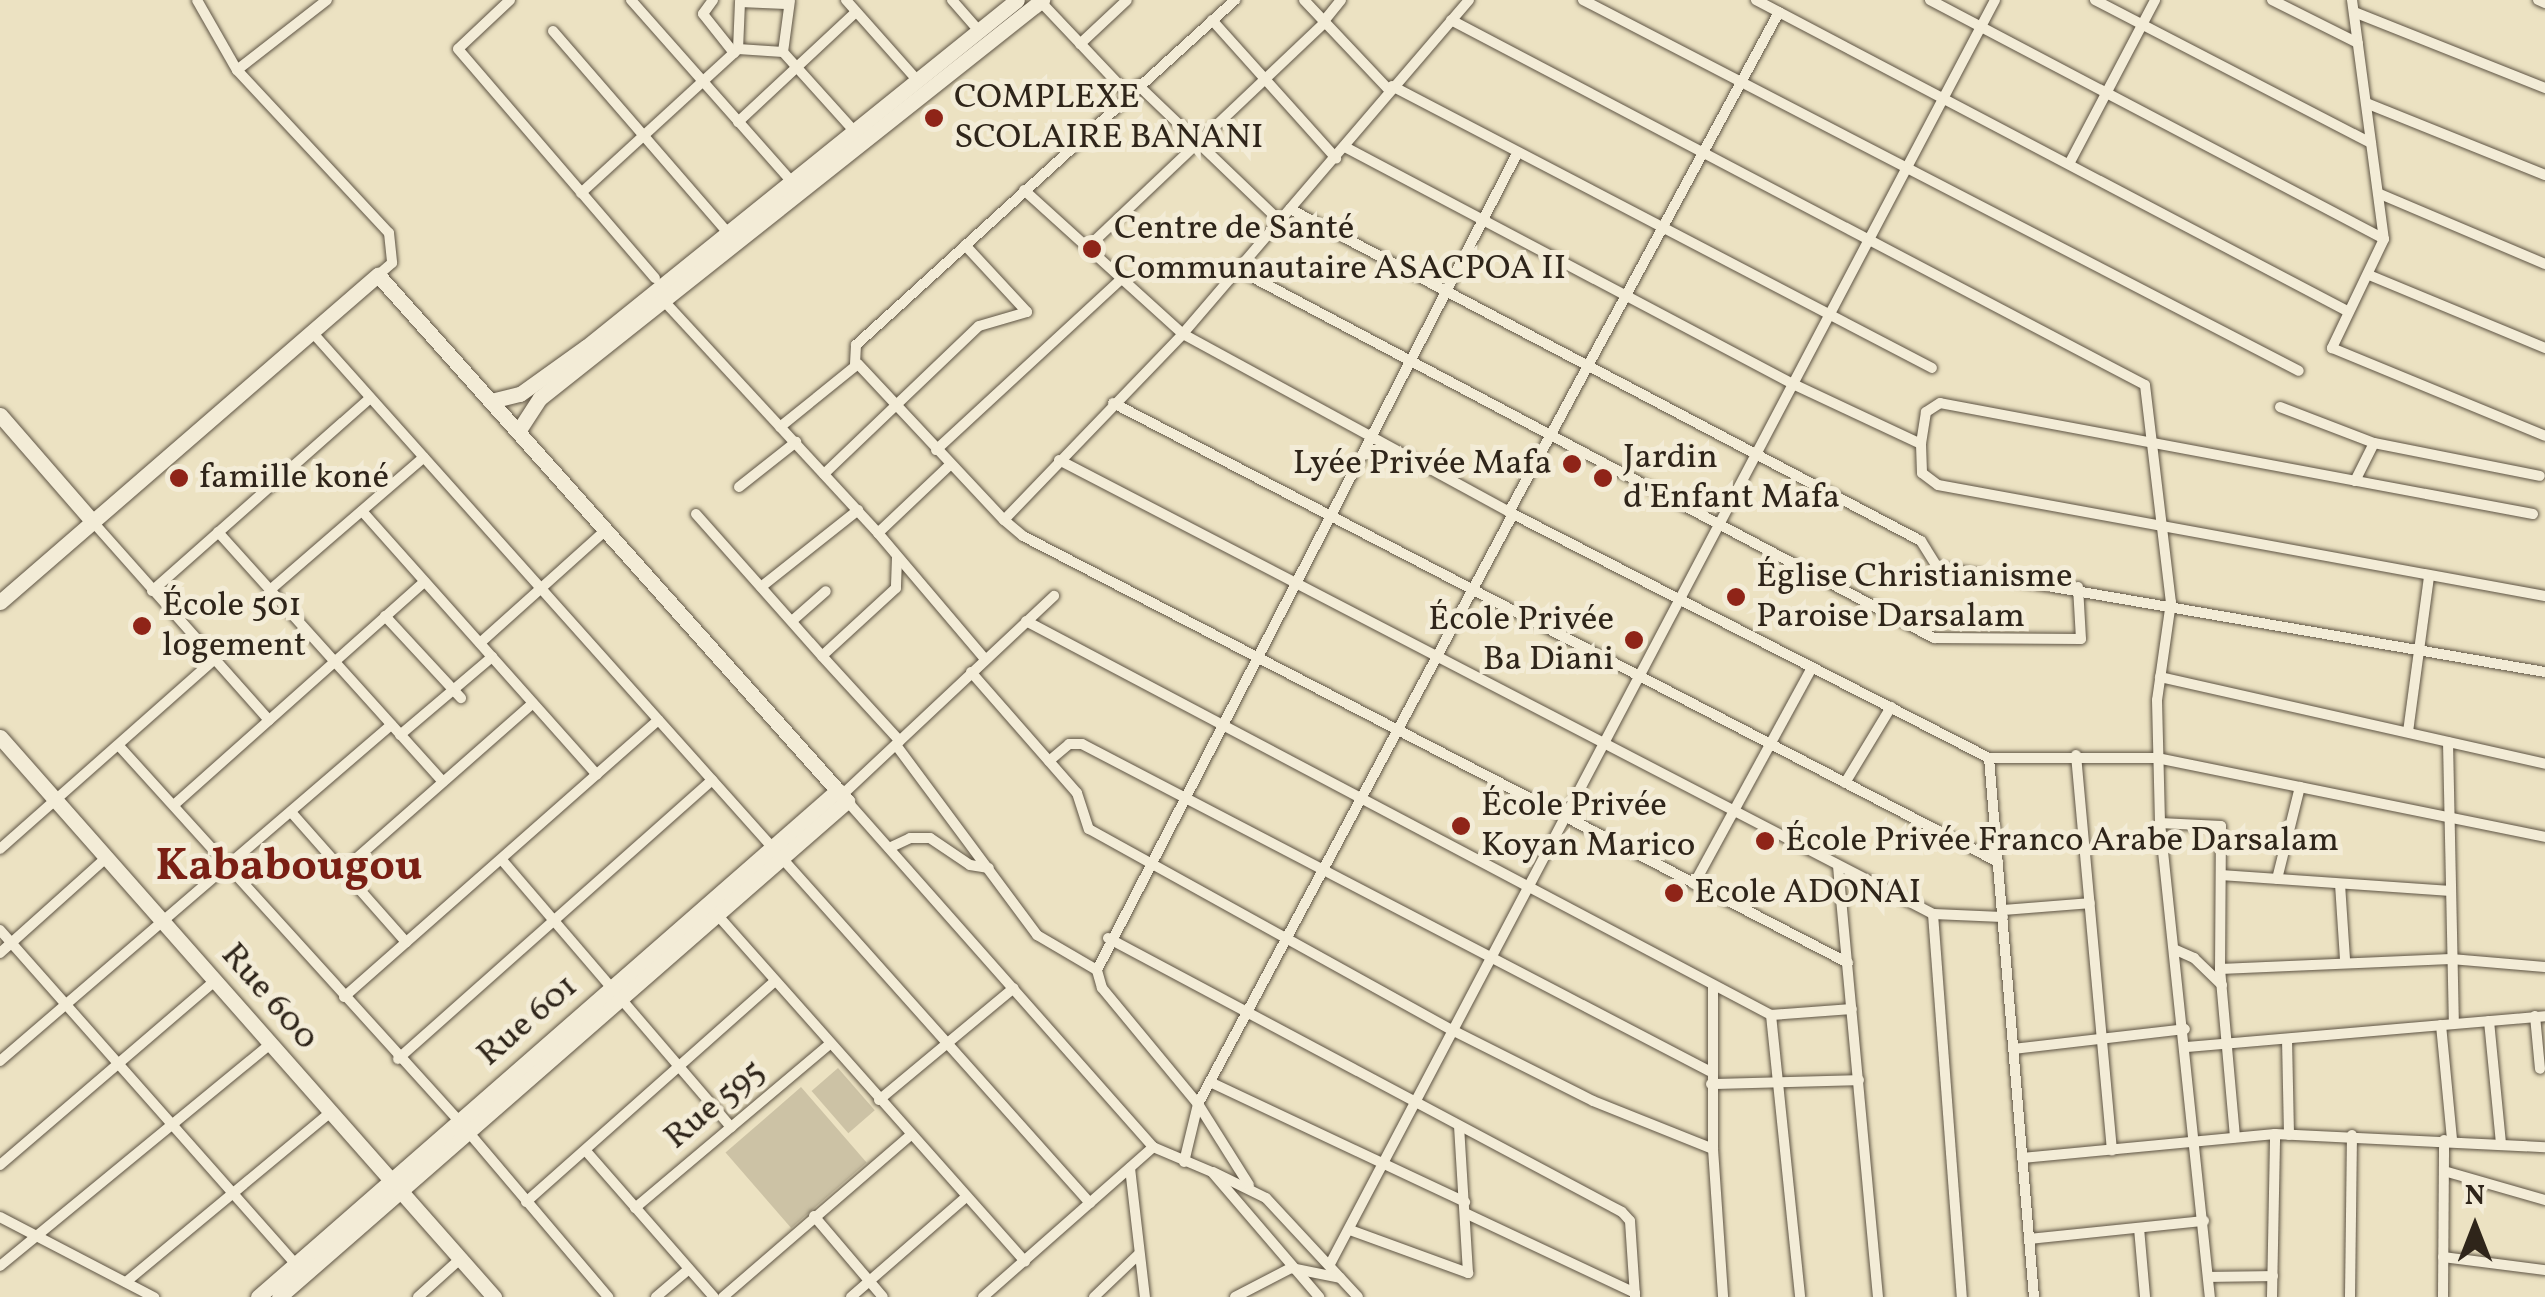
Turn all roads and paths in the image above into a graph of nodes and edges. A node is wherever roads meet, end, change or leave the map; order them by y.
1 (196, 0) edge
2 (328, 0) edge
3 (510, 0) edge
4 (631, 0) edge
5 (713, 0) edge
6 (846, 0) edge
7 (952, 0) edge
8 (1017, 0) edge
9 (1041, 0) edge
10 (1126, 0) edge
11 (1234, 0) edge
12 (1304, 0) edge
13 (1342, 0) edge
14 (1470, 0) edge
15 (1583, 0) edge
16 (1756, 0) edge
17 (1930, 0) edge
18 (1995, 0) edge
19 (2095, 0) edge
20 (2155, 0) edge
21 (2272, 0) edge
22 (740, 1) edge
23 (788, 2) edge
24 (2353, 6) edge
25 (856, 12) junction
26 (1779, 12) junction
27 (1212, 20) junction
28 (1451, 20) junction
29 (1325, 22) junction
30 (2142, 25) junction
31 (1980, 27) junction
32 (553, 31) dead end
33 (980, 32) junction
34 (2358, 43) junction
35 (1080, 44) junction
36 (736, 51) junction
37 (783, 52) junction
38 (797, 67) junction
39 (237, 70) junction
40 (1265, 80) junction
41 (918, 81) junction
42 (703, 82) junction
43 (1741, 82) junction
44 (1138, 85) junction
45 (1390, 88) junction
46 (2545, 88) edge
47 (2106, 93) junction
48 (1128, 94) junction
49 (1944, 98) junction
50 (2366, 104) junction
51 (738, 122) junction
52 (855, 132) junction
53 (644, 136) junction
54 (2371, 143) junction
55 (1195, 146) junction
56 (1345, 147) junction
57 (1704, 150) junction
58 (1518, 152) junction
59 (1336, 158) junction
60 (2069, 164) junction
61 (1906, 168) junction
62 (2545, 176) edge
63 (792, 182) junction
64 (1024, 190) junction
65 (581, 192) junction
66 (2380, 194) junction
67 (1290, 209) junction
68 (1483, 220) junction
69 (1280, 221) junction
70 (1662, 228) junction
71 (728, 233) junction
72 (1870, 238) junction
73 (2384, 240) junction
74 (965, 244) junction
75 (1087, 248) junction
76 (2545, 264) edge
77 (1238, 269) junction
78 (378, 275) junction
79 (2369, 275) junction
80 (656, 278) dead end
81 (1121, 279) junction
82 (1446, 291) junction
83 (1626, 296) junction
84 (664, 301) junction
85 (2347, 311) junction
86 (1830, 315) junction
87 (312, 332) junction
88 (1183, 334) junction
89 (2545, 348) edge
90 (1410, 360) junction
91 (855, 364) junction
92 (1588, 366) junction
93 (1932, 368) dead end
94 (2299, 371) dead end
95 (1793, 384) junction
96 (370, 398) junction
97 (491, 401) junction
98 (1114, 402) junction
99 (896, 405) junction
100 (2280, 407) dead end
101 (0, 415) edge
102 (780, 427) junction
103 (518, 430) junction
104 (1551, 434) junction
105 (1370, 436) junction
106 (2545, 436) edge
107 (796, 442) junction
108 (2374, 443) junction
109 (1921, 444) junction
110 (2153, 444) junction
111 (936, 450) junction
112 (1756, 455) junction
113 (424, 458) junction
114 (1059, 460) junction
115 (950, 464) junction
116 (824, 474) junction
117 (2540, 476) dead end
118 (2355, 481) junction
119 (739, 487) dead end
120 (858, 510) junction
121 (362, 511) junction
122 (1511, 513) junction
123 (696, 514) dead end
124 (1329, 514) junction
125 (2534, 514) dead end
126 (1004, 520) junction
127 (93, 522) junction
128 (1720, 524) junction
129 (2166, 526) junction
130 (607, 529) junction
131 (218, 532) junction
132 (878, 532) junction
133 (897, 556) junction
134 (2429, 576) junction
135 (424, 582) junction
136 (1294, 582) junction
137 (761, 587) junction
138 (2078, 587) junction
139 (541, 588) junction
140 (152, 590) junction
141 (270, 590) junction
142 (1473, 590) junction
143 (826, 591) dead end
144 (1054, 596) dead end
145 (2545, 596) edge
146 (1680, 600) junction
147 (0, 602) edge
148 (2171, 602) junction
149 (385, 616) junction
150 (792, 622) junction
151 (1026, 622) junction
152 (480, 643) junction
153 (2420, 650) junction
154 (1257, 653) junction
155 (822, 656) junction
156 (492, 657) junction
157 (1438, 658) junction
158 (984, 659) junction
159 (214, 660) junction
160 (334, 660) junction
161 (1812, 668) junction
162 (970, 672) junction
163 (2545, 672) edge
164 (1640, 676) junction
165 (2160, 677) junction
166 (452, 688) junction
167 (461, 698) dead end
168 (533, 703) junction
169 (1890, 707) junction
170 (269, 720) junction
171 (658, 720) junction
172 (1220, 724) junction
173 (391, 725) junction
174 (1399, 728) junction
175 (2408, 732) junction
176 (400, 735) junction
177 (0, 737) edge
178 (2448, 742) junction
179 (898, 744) junction
180 (1604, 744) junction
181 (1770, 744) junction
182 (120, 747) junction
183 (2076, 754) junction
184 (1989, 758) junction
185 (2157, 758) junction
186 (1049, 761) junction
187 (2545, 764) edge
188 (597, 775) junction
189 (712, 780) junction
190 (443, 782) junction
191 (1845, 783) junction
192 (2300, 787) junction
193 (842, 795) junction
194 (1182, 798) junction
195 (1362, 798) junction
196 (56, 801) junction
197 (175, 804) junction
198 (290, 812) junction
199 (1732, 812) junction
200 (1567, 816) junction
201 (2445, 817) junction
202 (2160, 823) junction
203 (2545, 837) edge
204 (889, 848) junction
205 (0, 849) edge
206 (777, 853) junction
207 (106, 858) junction
208 (502, 860) junction
209 (1998, 862) junction
210 (1146, 866) junction
211 (1838, 866) junction
212 (230, 867) junction
213 (988, 868) junction
214 (342, 870) junction
215 (1322, 872) junction
216 (2222, 875) junction
217 (2277, 879) junction
218 (1694, 884) junction
219 (2340, 884) junction
220 (1530, 887) junction
221 (2448, 891) junction
222 (2090, 903) junction
223 (712, 909) junction
224 (2002, 913) junction
225 (1933, 914) junction
226 (553, 920) junction
227 (163, 922) junction
228 (0, 930) edge
229 (1108, 938) junction
230 (1286, 940) junction
231 (406, 942) junction
232 (12, 943) junction
233 (2176, 950) junction
234 (0, 954) edge
235 (2452, 959) junction
236 (2345, 960) junction
237 (1491, 961) junction
238 (1848, 964) junction
239 (2545, 966) edge
240 (2220, 968) junction
241 (1097, 970) junction
242 (215, 981) junction
243 (775, 981) junction
244 (2222, 985) junction
245 (1713, 986) junction
246 (1014, 988) junction
247 (616, 993) junction
248 (344, 997) junction
249 (66, 1005) junction
250 (1852, 1009) junction
251 (1247, 1013) junction
252 (1772, 1015) junction
253 (2540, 1016) edge
254 (2489, 1020) junction
255 (2454, 1024) junction
256 (2441, 1025) junction
257 (2185, 1029) junction
258 (1454, 1031) junction
259 (2102, 1039) junction
260 (2286, 1039) junction
261 (2228, 1043) junction
262 (270, 1044) junction
263 (830, 1044) junction
264 (948, 1044) junction
265 (2186, 1047) junction
266 (2013, 1049) junction
267 (398, 1059) junction
268 (0, 1061) edge
269 (118, 1064) junction
270 (680, 1067) junction
271 (2540, 1068) dead end
272 (1709, 1070) junction
273 (1859, 1080) junction
274 (1210, 1082) junction
275 (1711, 1084) junction
276 (1777, 1084) junction
277 (880, 1100) junction
278 (1198, 1104) junction
279 (1416, 1104) junction
280 (331, 1112) junction
281 (172, 1125) junction
282 (463, 1126) junction
283 (731, 1127) junction
284 (1459, 1127) junction
285 (911, 1134) junction
286 (2275, 1134) junction
287 (2289, 1135) junction
288 (2352, 1136) junction
289 (2235, 1138) junction
290 (2448, 1140) junction
291 (2197, 1142) junction
292 (2500, 1144) junction
293 (1154, 1147) junction
294 (2545, 1147) edge
295 (1714, 1149) junction
296 (2112, 1150) junction
297 (586, 1151) junction
298 (2022, 1158) junction
299 (1184, 1162) junction
300 (0, 1165) edge
301 (1130, 1168) junction
302 (1382, 1168) junction
303 (2444, 1171) junction
304 (1212, 1172) junction
305 (1248, 1185) junction
306 (396, 1186) junction
307 (233, 1194) junction
308 (966, 1196) junction
309 (2545, 1200) edge
310 (526, 1202) junction
311 (1090, 1203) junction
312 (635, 1208) junction
313 (1465, 1208) junction
314 (0, 1216) edge
315 (814, 1216) junction
316 (2204, 1221) junction
317 (2139, 1228) junction
318 (1350, 1230) junction
319 (36, 1235) junction
320 (2029, 1239) junction
321 (1139, 1254) junction
322 (2444, 1257) junction
323 (460, 1259) junction
324 (1025, 1260) junction
325 (295, 1264) junction
326 (1330, 1264) junction
327 (0, 1266) edge
328 (1291, 1268) junction
329 (689, 1269) junction
330 (2545, 1270) edge
331 (2273, 1276) junction
332 (2209, 1277) junction
333 (1342, 1278) junction
334 (869, 1281) junction
335 (126, 1282) junction
336 (1635, 1295) edge
337 (154, 1297) edge
338 (258, 1297) edge
339 (279, 1297) edge
340 (418, 1297) edge
341 (494, 1297) edge
342 (608, 1297) edge
343 (656, 1297) edge
344 (714, 1297) edge
345 (723, 1297) edge
346 (852, 1297) edge
347 (883, 1297) edge
348 (983, 1297) edge
349 (1094, 1297) edge
350 (1145, 1297) edge
351 (1235, 1297) edge
352 (1319, 1297) edge
353 (1358, 1297) edge
354 (1723, 1297) edge
355 (1800, 1297) edge
356 (1878, 1297) edge
357 (1962, 1297) edge
358 (2034, 1297) edge
359 (2145, 1297) edge
360 (2210, 1297) edge
361 (2272, 1297) edge
362 (2350, 1297) edge
363 (2443, 1297) edge

1 - 39 street
2 - 39 street
3 - 65 street
4 - 42 street
5 - 36 street
6 - 25 street
7 - 33 street
8 - 33 street
9 - 35 street
9 - 84 street
10 - 35 street
11 - 27 street
12 - 29 street
13 - 29 street
14 - 28 street
15 - 43 street
16 - 26 street
17 - 31 street
18 - 31 street
19 - 30 street
20 - 30 street
21 - 34 street
22 - 23 street
22 - 36 street
23 - 37 street
24 - 34 street
24 - 46 street
25 - 38 street
25 - 41 street
26 - 43 street
26 - 49 street
27 - 40 street
27 - 44 street
28 - 45 street
28 - 57 street
29 - 40 street
29 - 45 street
30 - 47 street
30 - 54 street
31 - 47 street
31 - 49 street
32 - 53 street
33 - 41 street
34 - 50 street
35 - 48 street
36 - 37 street
36 - 42 street
37 - 38 street
38 - 51 street
38 - 52 street
39 - 78 street
40 - 55 street
40 - 59 street
41 - 52 street
42 - 51 street
42 - 53 street
43 - 57 street
43 - 61 street
44 - 48 street
44 - 55 street
45 - 56 street
45 - 58 street
47 - 60 street
47 - 73 street
48 - 64 street
49 - 60 street
49 - 61 street
50 - 54 street
50 - 62 street
51 - 63 street
52 - 63 street
53 - 65 street
53 - 71 street
54 - 66 street
55 - 69 street
55 - 75 street
56 - 59 street
56 - 68 street
57 - 70 street
57 - 72 street
58 - 68 street
58 - 70 street
59 - 67 street
60 - 85 street
61 - 72 street
61 - 94 street
63 - 71 street
64 - 74 street
64 - 75 street
65 - 80 street
66 - 73 street
66 - 76 street
67 - 69 street
67 - 82 street
68 - 82 street
68 - 83 street
69 - 77 street
70 - 83 street
70 - 86 street
71 - 97 street
72 - 86 street
72 - 110 street
73 - 79 street
74 - 91 street
74 - 99 street
75 - 81 street
77 - 88 street
77 - 90 street
78 - 87 street
78 - 97 street
79 - 85 street
79 - 89 street
81 - 88 street
81 - 111 street
82 - 90 street
82 - 92 street
83 - 92 street
83 - 95 street
84 - 102 street
84 - 103 street
85 - 106 street
86 - 93 street
86 - 95 street
87 - 96 street
87 - 127 street
88 - 98 street
88 - 105 street
90 - 104 street
90 - 105 street
91 - 99 street
91 - 102 street
92 - 104 street
92 - 112 street
95 - 109 street
95 - 112 street
96 - 113 street
96 - 131 street
97 - 103 street
98 - 114 street
98 - 124 street
99 - 111 street
99 - 116 street
100 - 108 street
101 - 127 street
102 - 107 street
103 - 130 street
104 - 122 street
104 - 128 street
105 - 122 street
105 - 124 street
107 - 116 street
107 - 119 street
108 - 117 street
108 - 118 street
109 - 110 street
109 - 129 street
110 - 118 street
110 - 129 street
111 - 115 street
112 - 128 street
112 - 138 street
113 - 121 street
113 - 139 street
114 - 126 street
114 - 136 street
115 - 126 street
115 - 132 street
116 - 120 street
118 - 125 street
120 - 132 street
120 - 137 street
121 - 135 street
121 - 141 street
122 - 142 street
122 - 146 street
123 - 137 street
124 - 136 street
124 - 142 street
126 - 154 street
127 - 140 street
127 - 147 street
128 - 138 street
128 - 146 street
129 - 134 street
129 - 148 street
130 - 139 street
130 - 193 street
131 - 140 street
131 - 141 street
132 - 133 street
133 - 155 street
133 - 158 street
134 - 145 street
134 - 153 street
135 - 149 street
135 - 152 street
136 - 154 street
136 - 157 street
137 - 150 street
138 - 148 street
139 - 152 street
139 - 171 street
140 - 159 street
141 - 160 street
142 - 157 street
142 - 164 street
143 - 150 street
144 - 151 street
146 - 161 street
146 - 164 street
148 - 153 street
148 - 165 street
149 - 160 street
149 - 166 street
150 - 155 street
151 - 158 street
151 - 172 street
152 - 156 street
153 - 163 street
153 - 175 street
154 - 172 street
154 - 174 street
155 - 179 street
156 - 166 street
156 - 168 street
157 - 174 street
157 - 180 street
158 - 162 street
159 - 170 street
159 - 182 street
160 - 170 street
160 - 173 street
161 - 169 street
161 - 181 street
162 - 179 street
162 - 186 street
164 - 180 street
164 - 181 street
165 - 175 street
165 - 185 street
166 - 167 street
166 - 176 street
168 - 188 street
168 - 190 street
169 - 184 street
169 - 191 street
170 - 197 street
171 - 188 street
171 - 189 street
172 - 194 street
172 - 195 street
173 - 176 street
173 - 198 street
174 - 195 street
174 - 200 street
175 - 178 street
176 - 190 street
177 - 196 street, Rue 600
178 - 187 street
178 - 201 street
179 - 193 street
179 - 213 street
180 - 199 street
180 - 200 street
181 - 191 street
181 - 199 street
182 - 196 street
182 - 197 street
183 - 184 street
183 - 185 street
183 - 222 street
184 - 209 street
185 - 192 street
185 - 202 street
186 - 194 street
186 - 210 street
188 - 208 street
189 - 206 street
189 - 226 street
190 - 214 street
191 - 209 street
192 - 201 street
192 - 217 street
193 - 204 street
193 - 206 street, Rue 601
194 - 210 street
194 - 215 street
195 - 215 street
195 - 220 street
196 - 205 street
196 - 207 street, Rue 600
197 - 212 street
198 - 212 street
198 - 214 street
199 - 211 street
199 - 218 street
200 - 218 street
200 - 220 street
201 - 203 street
201 - 221 street
202 - 216 street
202 - 233 street
204 - 213 street
204 - 246 street
206 - 223 street, Rue 601
206 - 264 street
207 - 227 street, Rue 600
207 - 232 street
208 - 226 street
208 - 231 street
209 - 224 street
210 - 229 street
210 - 230 street
211 - 225 street
211 - 238 street
212 - 227 street
212 - 248 street
213 - 241 street
214 - 231 street
215 - 230 street
215 - 237 street
216 - 217 street
216 - 240 street
217 - 219 street
218 - 238 street
219 - 221 street
219 - 236 street
220 - 237 street
220 - 245 street
221 - 235 street
222 - 224 street
222 - 259 street
223 - 243 street
223 - 247 street, Rue 601
224 - 225 street
224 - 266 street
225 - 357 street
226 - 247 street
226 - 267 street
227 - 242 street, Rue 600
227 - 249 street
228 - 232 street
229 - 241 street
229 - 251 street
230 - 251 street
230 - 258 street
231 - 248 street
232 - 234 street
232 - 249 street
233 - 244 street
233 - 257 street
235 - 236 street
235 - 239 street
235 - 255 street
236 - 240 street
237 - 258 street
237 - 272 street
238 - 250 street
240 - 244 street
241 - 278 street
242 - 262 street, Rue 600
242 - 269 street
243 - 263 street
243 - 270 street
244 - 261 street
245 - 252 street
245 - 272 street
246 - 264 street
246 - 293 street
247 - 270 street
247 - 282 street, Rue 601
248 - 267 street
249 - 268 street
249 - 269 street
250 - 252 street
250 - 273 street
251 - 274 street
251 - 279 street
252 - 276 street
253 - 254 street
253 - 271 street
254 - 255 street
254 - 292 street
255 - 256 street
256 - 260 street
256 - 290 street
257 - 259 street
257 - 265 street
258 - 279 street
258 - 295 street
259 - 266 street
259 - 296 street
260 - 261 street
260 - 287 street
261 - 265 street
261 - 289 street
262 - 280 street, Rue 600
262 - 281 street
263 - 277 street
263 - 283 street, Rue 595
264 - 277 street
264 - 311 street
265 - 291 street
266 - 298 street
267 - 282 street
269 - 281 street
269 - 300 street
270 - 283 street
270 - 297 street
272 - 275 street
273 - 276 street
273 - 356 street
274 - 278 street
274 - 302 street
275 - 276 street
275 - 295 street
276 - 355 street
277 - 285 street
278 - 299 street
278 - 305 street
279 - 284 street
279 - 302 street
280 - 306 street, Rue 600
280 - 307 street
281 - 307 street
281 - 319 street
282 - 306 street, Rue 601
282 - 310 street
283 - 312 street, Rue 595
284 - 313 street
284 - 336 street
285 - 308 street
285 - 315 street
286 - 287 street
286 - 289 street
286 - 331 street
287 - 288 street
288 - 290 street
288 - 362 street
289 - 291 street
290 - 292 street
290 - 303 street
291 - 296 street
291 - 316 street
292 - 294 street
293 - 299 street
293 - 301 street
295 - 354 street
296 - 298 street
297 - 310 street
297 - 312 street
298 - 320 street
299 - 304 street
301 - 311 street
301 - 321 street
302 - 313 street
302 - 318 street
303 - 309 street
303 - 322 street
304 - 305 street
304 - 328 street
305 - 326 street
306 - 323 street, Rue 600
306 - 325 street, Rue 601
306 - 339 street, Rue 601
307 - 325 street
307 - 335 street
308 - 324 street
308 - 334 street
310 - 342 street
311 - 324 street
312 - 329 street
313 - 318 street
313 - 336 street
314 - 319 street
315 - 334 street
315 - 345 street
316 - 317 street
316 - 332 street
317 - 320 street
317 - 359 street
318 - 326 street
319 - 327 street
319 - 335 street
320 - 358 street
321 - 349 street
321 - 350 street
322 - 330 street
322 - 363 street
323 - 340 street
323 - 341 street, Rue 600
324 - 348 street
325 - 338 street, Rue 601
326 - 333 street
328 - 333 street
328 - 351 street
328 - 352 street
329 - 343 street
329 - 344 street
331 - 332 street
331 - 361 street
332 - 360 street
333 - 353 street
334 - 346 street
334 - 347 street
335 - 337 street

